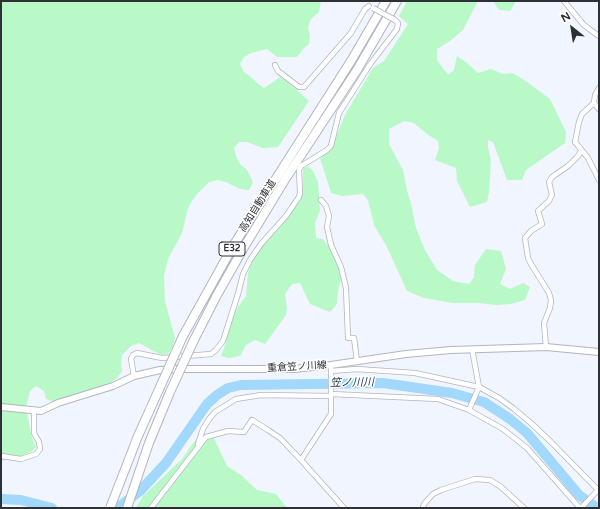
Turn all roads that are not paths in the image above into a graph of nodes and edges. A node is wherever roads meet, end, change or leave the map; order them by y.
1 (373, 1) edge
2 (386, 1) edge
3 (397, 1) edge
4 (564, 1) edge
5 (371, 7) junction
6 (599, 36) edge
7 (275, 65) dead end
8 (599, 88) edge
9 (594, 103) junction
10 (599, 109) edge
11 (581, 151) junction
12 (599, 180) edge
13 (321, 200) dead end
14 (546, 347) junction
15 (472, 349) junction
16 (599, 352) edge
17 (357, 361) junction
18 (331, 370) junction
19 (134, 376) junction
20 (478, 388) junction
21 (331, 393) junction
22 (1, 407) edge
23 (469, 409) junction
24 (33, 410) junction
25 (197, 448) junction
26 (1, 456) edge
27 (301, 460) junction
28 (598, 491) edge
29 (581, 507) edge
30 (110, 508) edge
31 (127, 508) edge
32 (152, 508) edge
33 (344, 508) edge
34 (423, 508) edge
35 (524, 508) edge

1 - 5 street
2 - 30 highway, 高知自動車道 / E32, bridge
3 - 31 highway, 高知自動車道 / E32, bridge
4 - 6 street
5 - 7 street
5 - 19 street, bridge
8 - 9 street
9 - 10 street
9 - 11 street
11 - 12 street
11 - 14 street
13 - 17 street
14 - 15 main road, 重倉笠ノ川線
14 - 16 main road, 重倉笠ノ川線
15 - 17 main road, 重倉笠ノ川線
15 - 20 street
17 - 18 main road, 重倉笠ノ川線
18 - 19 main road, 重倉笠ノ川線
18 - 20 street
18 - 21 street
19 - 24 main road, 重倉笠ノ川線
20 - 23 street
20 - 28 street
21 - 23 street
21 - 25 street
21 - 27 street
22 - 24 main road, 重倉笠ノ川線
23 - 29 street
24 - 26 street
25 - 27 street
25 - 32 street
27 - 33 street
28 - 29 street
34 - 35 street

